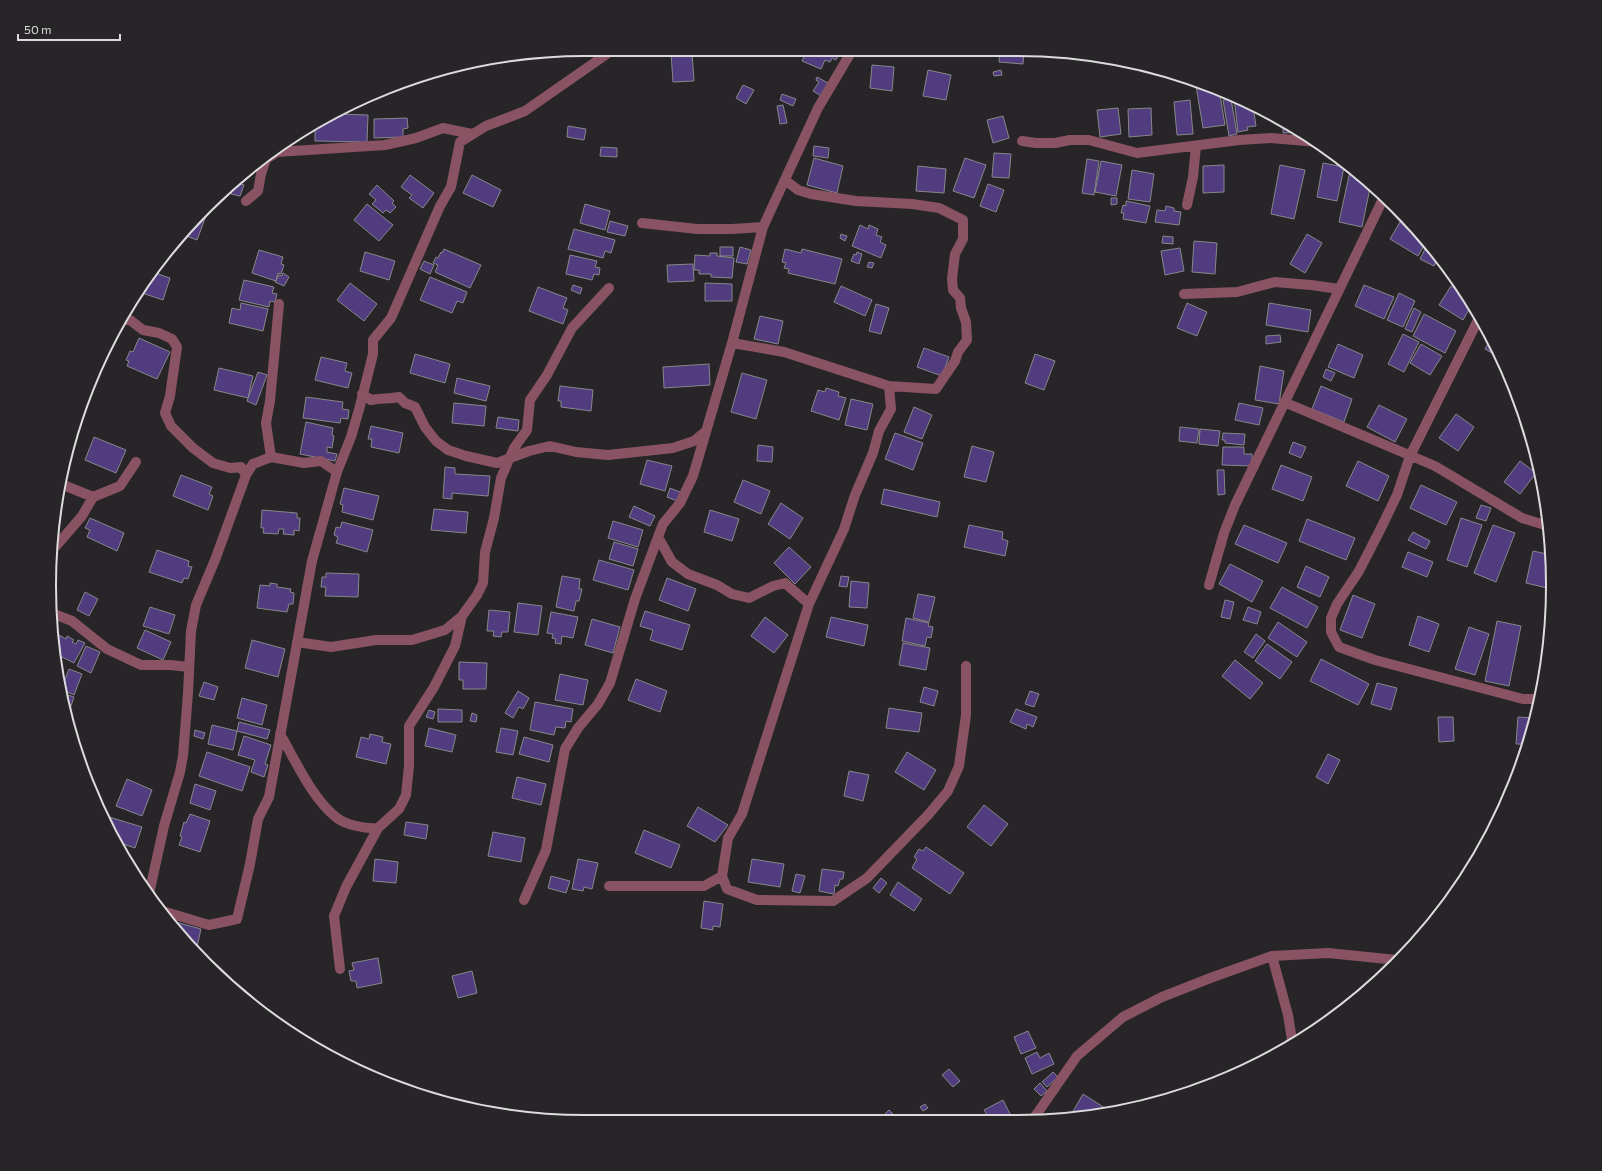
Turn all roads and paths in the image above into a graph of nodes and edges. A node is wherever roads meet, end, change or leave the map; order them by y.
1 (604, 56) edge
2 (849, 56) edge
3 (472, 134) junction
4 (1022, 141) dead end
5 (1304, 141) edge
6 (1196, 146) junction
7 (282, 152) edge
8 (264, 164) edge
9 (785, 180) junction
10 (246, 201) dead end
11 (1382, 202) edge
12 (1187, 205) dead end
13 (642, 223) dead end
14 (763, 227) junction
15 (609, 288) dead end
16 (1339, 289) junction
17 (1184, 294) dead end
18 (279, 304) dead end
19 (128, 320) edge
20 (1476, 323) edge
21 (732, 343) junction
22 (889, 386) junction
23 (362, 394) junction
24 (1284, 402) junction
25 (706, 431) junction
26 (1410, 456) junction
27 (271, 457) junction
28 (510, 459) junction
29 (136, 462) dead end
30 (337, 472) junction
31 (246, 475) junction
32 (65, 486) edge
33 (93, 497) junction
34 (1542, 524) edge
35 (658, 537) junction
36 (58, 544) edge
37 (1209, 585) dead end
38 (809, 604) junction
39 (57, 615) edge
40 (462, 616) junction
41 (297, 642) junction
42 (966, 666) dead end
43 (189, 668) junction
44 (1534, 699) edge
45 (280, 734) junction
46 (378, 828) junction
47 (722, 876) junction
48 (609, 886) dead end
49 (150, 888) edge
50 (524, 900) dead end
51 (169, 913) edge
52 (1272, 956) junction
53 (1392, 959) edge
54 (340, 969) dead end
55 (1292, 1038) edge
56 (1039, 1114) edge

1 - 3 street
2 - 9 street
3 - 7 street
3 - 23 street
4 - 6 street
5 - 6 street
6 - 12 street
8 - 10 street
9 - 14 street
9 - 22 street
11 - 16 street
13 - 14 street
14 - 21 street
15 - 28 street
16 - 17 street
16 - 24 street
18 - 27 street
19 - 31 street
20 - 26 street
21 - 22 street
21 - 25 street
22 - 38 street
23 - 28 street
23 - 30 street
24 - 26 street
24 - 37 street
25 - 28 street
25 - 35 street
26 - 34 street
26 - 44 street
27 - 30 street
27 - 31 street
28 - 40 street
29 - 33 street
30 - 41 street
31 - 43 street
32 - 33 street
33 - 36 street
35 - 38 street
35 - 50 street
38 - 47 street
39 - 43 street
40 - 41 street
40 - 46 street
41 - 45 street
42 - 47 street
43 - 49 street
45 - 46 street
45 - 51 street
46 - 54 street
47 - 48 street
52 - 53 street
52 - 55 street
52 - 56 street

